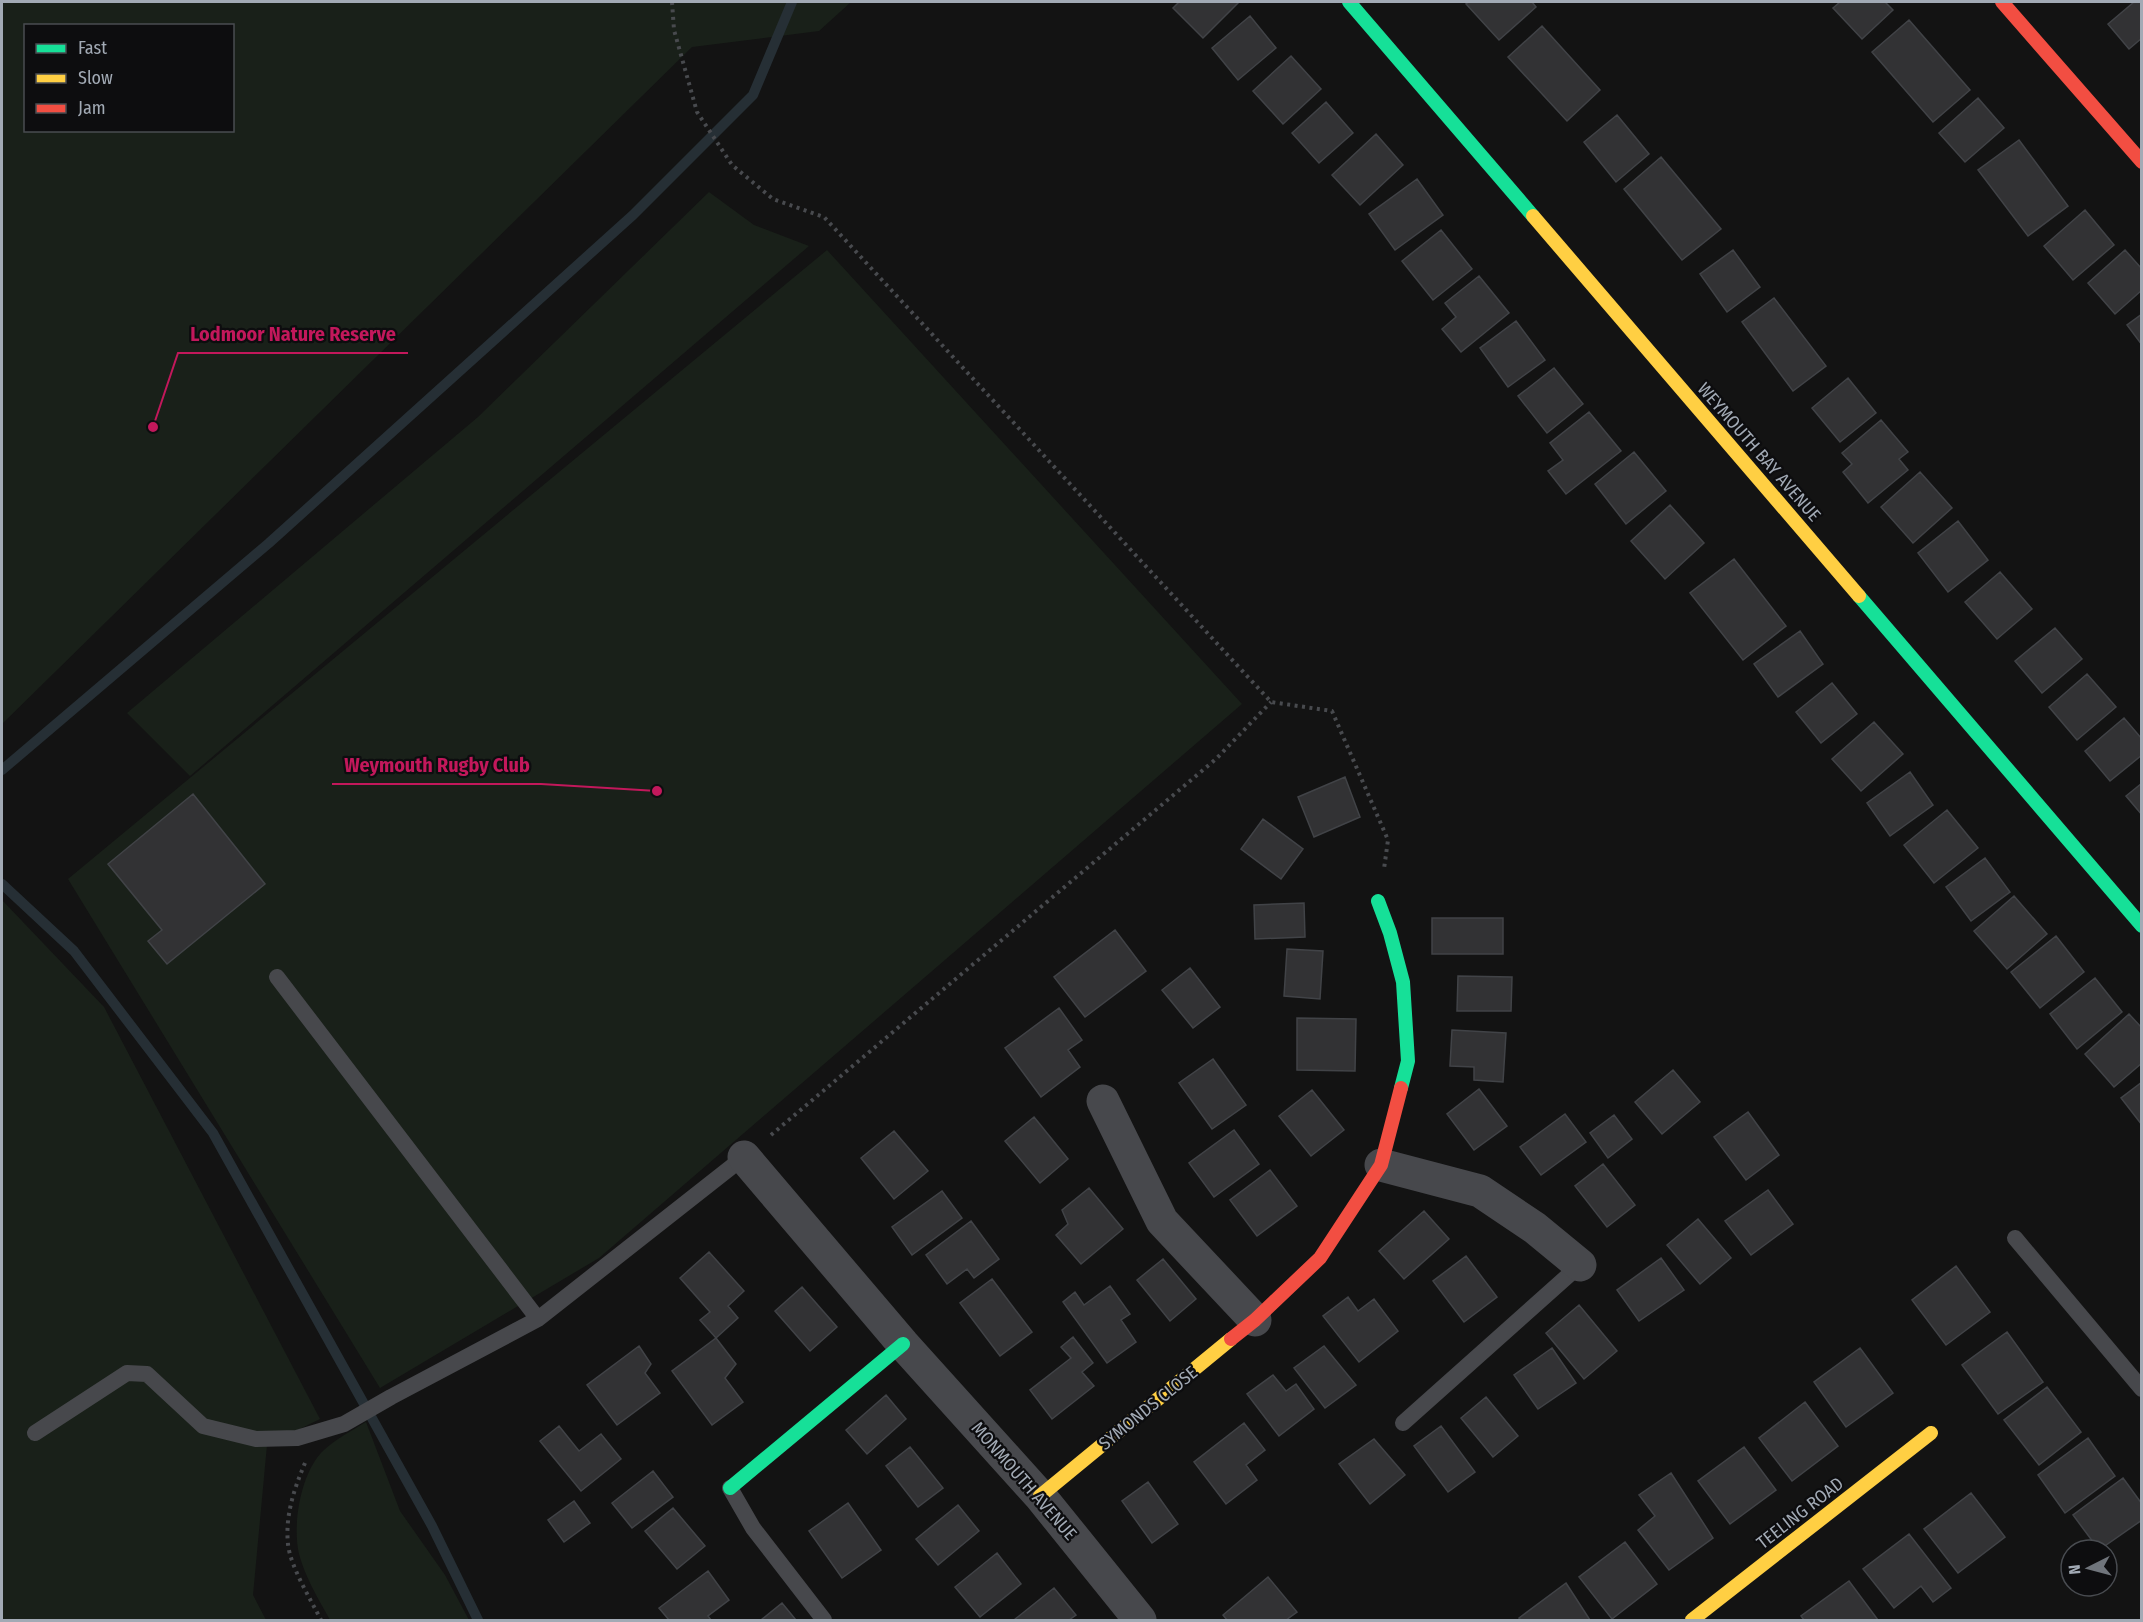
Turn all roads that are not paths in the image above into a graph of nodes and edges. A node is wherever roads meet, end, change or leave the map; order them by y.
1 (1349, 2) edge
2 (2002, 2) edge
3 (2142, 162) edge
4 (1378, 901) road end
5 (2142, 926) edge
6 (277, 977) dead end
7 (1103, 1101) dead end
8 (744, 1157) joint
9 (1381, 1165) junction
10 (2015, 1238) dead end
11 (1580, 1265) joint
12 (538, 1319) junction
13 (1255, 1320) junction
14 (903, 1344) junction
15 (2142, 1389) edge
16 (1402, 1424) dead end
17 (35, 1433) dead end
18 (1931, 1433) dead end
19 (730, 1488) joint
20 (1040, 1496) junction
21 (824, 1620) edge
22 (1140, 1620) edge
23 (1692, 1620) edge

1 - 5 street, WEYMOUTH BAY AVENUE
2 - 3 street
4 - 9 street, SYMONDS CLOSE
6 - 12 lane
7 - 13 street
8 - 12 lane
8 - 14 street, MONMOUTH AVENUE
9 - 11 street
9 - 13 street, SYMONDS CLOSE
10 - 15 lane
11 - 16 lane
12 - 17 lane
13 - 20 street, SYMONDS CLOSE
14 - 19 street
14 - 20 street, MONMOUTH AVENUE
18 - 23 street, TEELING ROAD
19 - 21 lane
20 - 22 street, MONMOUTH AVENUE

